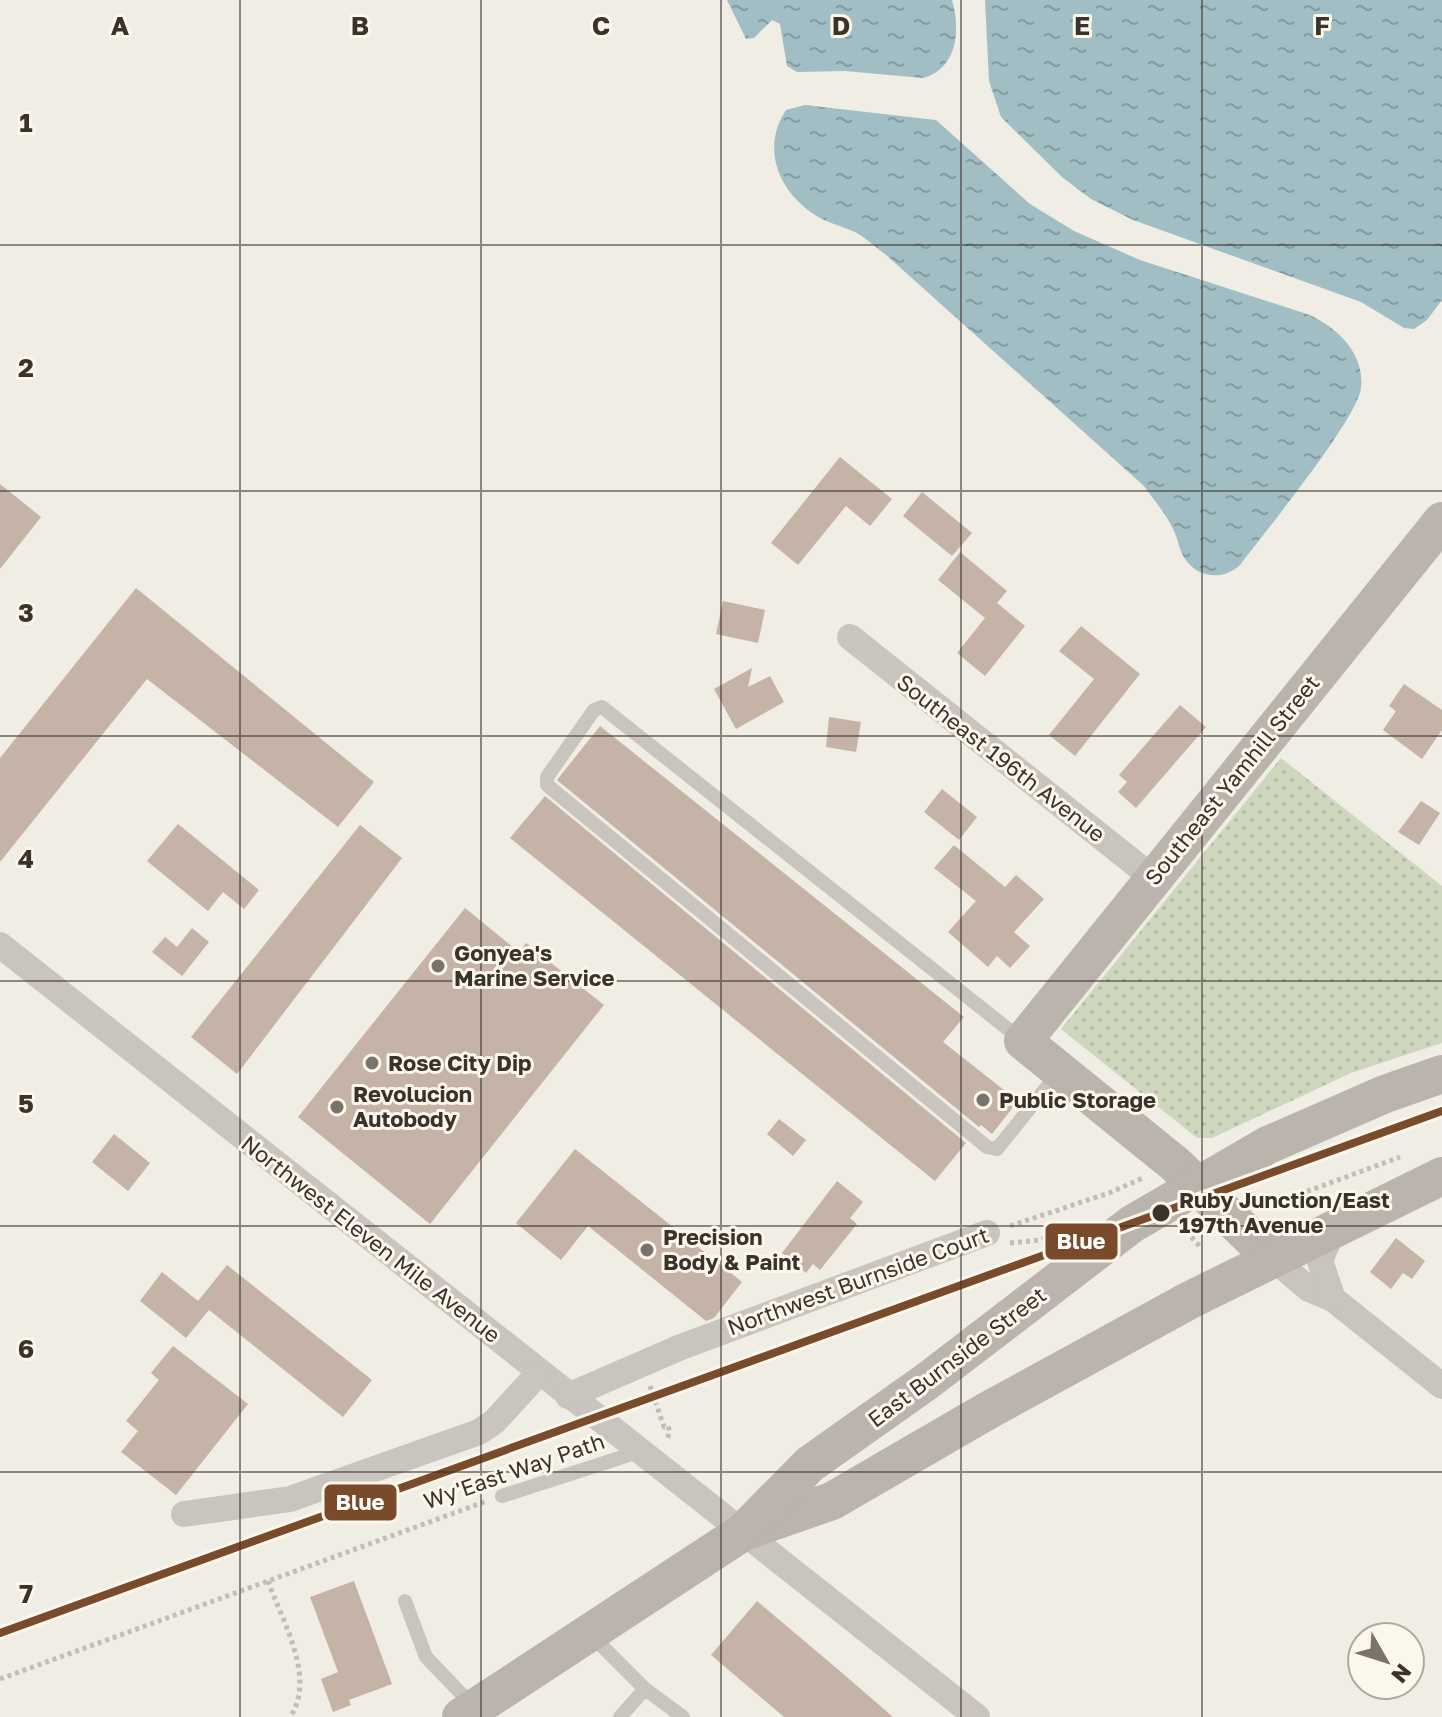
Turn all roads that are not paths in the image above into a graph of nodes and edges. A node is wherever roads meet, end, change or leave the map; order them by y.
1 (1442, 521) edge
2 (850, 637) dead end
3 (1153, 878) junction
4 (4, 955) edge
5 (1023, 1041) junction
6 (1060, 1071) junction
7 (1442, 1074) edge
8 (1442, 1176) edge
9 (1196, 1184) junction
10 (1334, 1227) junction
11 (987, 1233) road end
12 (1272, 1258) junction
13 (1333, 1299) junction
14 (539, 1373) junction
15 (1442, 1386) edge
16 (568, 1396) junction
17 (638, 1452) junction
18 (502, 1496) road end
19 (184, 1514) dead end
20 (743, 1532) junction
21 (405, 1601) dead end
22 (589, 1634) junction
23 (645, 1689) junction
24 (473, 1714) edge
25 (967, 1714) edge
26 (620, 1717) edge
27 (683, 1717) edge

1 - 3 main road, Southeast Yamhill Street
2 - 3 street, Southeast 196th Avenue
3 - 5 main road, Southeast Yamhill Street
4 - 14 street, Northwest Eleven Mile Avenue
5 - 6 main road
5 - 6 lane
6 - 9 main road
7 - 9 main road, East Burnside Street
8 - 10 main road, East Burnside Street
9 - 12 main road
9 - 20 main road, East Burnside Street
10 - 12 main road, East Burnside Street
10 - 13 street
11 - 16 street, Northwest Burnside Court
12 - 13 street
12 - 20 main road, East Burnside Street
13 - 15 street
14 - 16 street, Northwest Eleven Mile Avenue
14 - 19 street
16 - 17 street, Northwest Eleven Mile Avenue
17 - 18 lane, Wy'East Way Path
17 - 20 street, Northwest Eleven Mile Avenue
20 - 22 main road, East Burnside Street
20 - 25 street, Northwest Eleven Mile Avenue
21 - 24 lane
22 - 23 lane
22 - 24 main road, East Burnside Street
23 - 26 lane
23 - 27 lane

